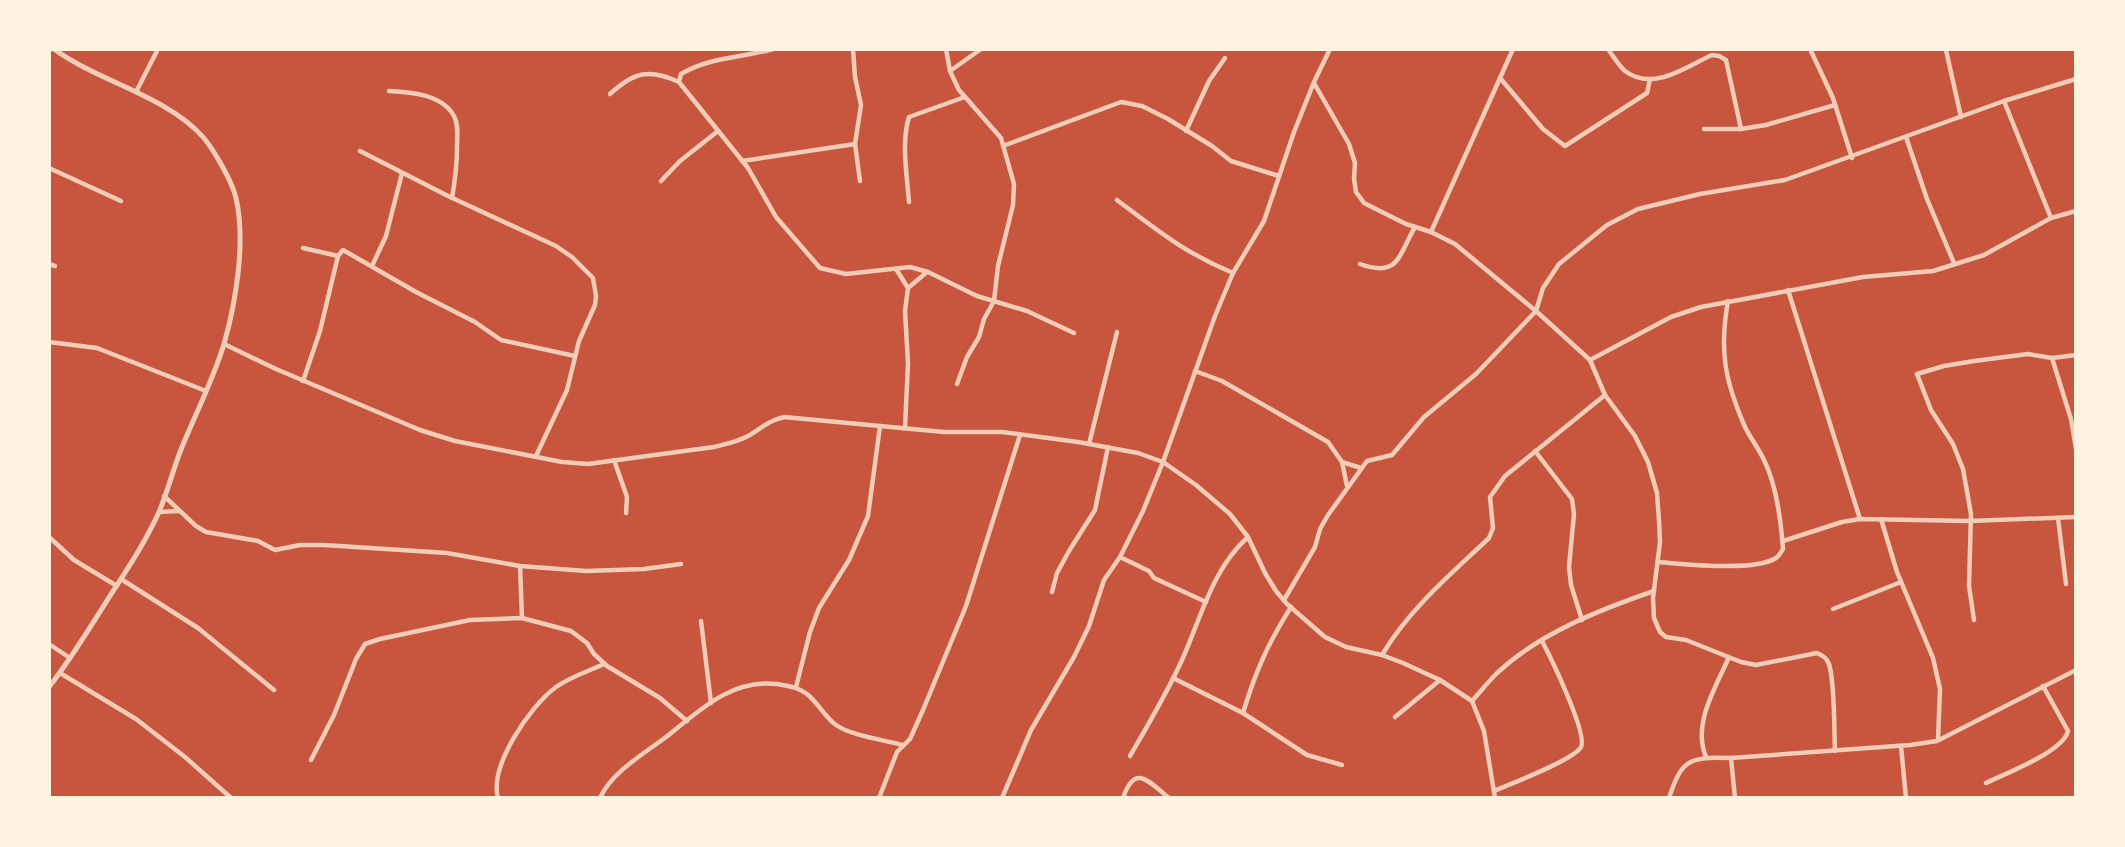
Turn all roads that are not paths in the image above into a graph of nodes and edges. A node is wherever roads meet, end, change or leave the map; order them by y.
1 (158, 49) edge
2 (773, 49) edge
3 (853, 49) edge
4 (946, 49) edge
5 (981, 49) edge
6 (1330, 49) edge
7 (1608, 49) edge
8 (51, 50) edge
9 (1510, 50) edge
10 (1946, 50) edge
11 (1811, 51) dead end
12 (1224, 58) dead end
13 (950, 71) junction
14 (1500, 78) junction
15 (1650, 79) junction
16 (2076, 79) edge
17 (678, 82) junction
18 (1314, 82) junction
19 (389, 91) dead end
20 (135, 93) junction
21 (610, 94) dead end
22 (965, 97) junction
23 (2004, 101) junction
24 (1835, 105) junction
25 (1961, 117) junction
26 (1704, 129) dead end
27 (1741, 129) junction
28 (718, 131) junction
29 (1186, 131) junction
30 (1906, 137) junction
31 (855, 144) junction
32 (1003, 146) junction
33 (360, 150) dead end
34 (1852, 158) junction
35 (742, 161) junction
36 (49, 167) edge
37 (402, 173) junction
38 (1279, 176) junction
39 (661, 181) dead end
40 (860, 181) dead end
41 (452, 198) junction
42 (1117, 200) dead end
43 (121, 201) dead end
44 (909, 202) dead end
45 (2076, 211) edge
46 (2051, 218) junction
47 (1415, 227) junction
48 (1431, 232) junction
49 (303, 248) dead end
50 (338, 256) junction
51 (1954, 263) junction
52 (49, 264) edge
53 (1360, 264) dead end
54 (55, 266) dead end
55 (372, 266) junction
56 (895, 268) junction
57 (928, 272) junction
58 (1233, 273) junction
59 (908, 288) junction
60 (1788, 289) junction
61 (994, 301) junction
62 (1728, 301) junction
63 (1536, 311) junction
64 (1117, 332) dead end
65 (1074, 333) dead end
66 (49, 342) edge
67 (224, 344) junction
68 (2076, 355) edge
69 (575, 356) junction
70 (2052, 358) junction
71 (1590, 360) junction
72 (1195, 371) junction
73 (303, 381) junction
74 (957, 384) dead end
75 (206, 391) junction
76 (1605, 395) junction
77 (880, 426) junction
78 (905, 428) junction
79 (1020, 435) junction
80 (1089, 444) junction
81 (1108, 447) junction
82 (2076, 449) edge
83 (1535, 451) junction
84 (536, 457) junction
85 (614, 460) junction
86 (1163, 462) junction
87 (1342, 462) junction
88 (1361, 468) junction
89 (1348, 487) junction
90 (164, 496) junction
91 (180, 511) junction
92 (159, 512) junction
93 (626, 513) dead end
94 (2076, 517) edge
95 (2058, 518) junction
96 (1860, 519) junction
97 (1881, 519) junction
98 (1970, 521) junction
99 (49, 537) edge
100 (1248, 537) junction
101 (1783, 541) junction
102 (1120, 557) junction
103 (1658, 562) junction
104 (681, 564) dead end
105 (520, 566) junction
106 (121, 579) junction
107 (1901, 582) junction
108 (2066, 584) dead end
109 (117, 586) junction
110 (1654, 591) junction
111 (1052, 592) dead end
112 (1284, 600) junction
113 (1206, 602) junction
114 (1291, 607) junction
115 (1833, 609) dead end
116 (522, 618) junction
117 (1582, 620) junction
118 (1974, 620) dead end
119 (701, 621) dead end
120 (1542, 640) junction
121 (49, 644) edge
122 (1382, 655) junction
123 (1728, 657) junction
124 (70, 658) junction
125 (604, 664) junction
126 (2076, 670) edge
127 (60, 673) junction
128 (1173, 678) junction
129 (1440, 680) junction
130 (2043, 686) junction
131 (49, 687) edge
132 (796, 687) junction
133 (274, 690) dead end
134 (1472, 701) junction
135 (711, 703) junction
136 (1243, 713) junction
137 (1395, 717) dead end
138 (687, 721) junction
139 (1937, 741) junction
140 (903, 745) junction
141 (1902, 746) junction
142 (1835, 751) junction
143 (1130, 756) dead end
144 (1706, 757) junction
145 (1731, 758) junction
146 (311, 760) dead end
147 (1342, 765) dead end
148 (1986, 783) dead end
149 (1494, 792) junction
150 (230, 797) edge
151 (498, 798) edge
152 (600, 798) edge
153 (880, 798) edge
154 (1002, 798) edge
155 (1123, 798) edge
156 (1169, 798) edge
157 (1495, 798) edge
158 (1670, 798) edge
159 (1735, 798) edge
160 (1906, 798) edge

1 - 20 street
2 - 17 street
3 - 31 street
4 - 13 street
5 - 13 street
6 - 18 street
7 - 15 street
8 - 20 street
9 - 14 street
10 - 25 street
11 - 24 street
12 - 29 street
13 - 22 street
14 - 15 street
14 - 48 street
15 - 27 street
16 - 23 street
17 - 21 street
17 - 28 street
18 - 38 street
18 - 47 street
19 - 41 street
20 - 67 street
22 - 32 street
22 - 44 street
23 - 25 street
23 - 46 street
24 - 27 street
24 - 34 street
25 - 30 street
26 - 27 street
28 - 35 street
28 - 39 street
29 - 32 street
29 - 38 street
30 - 34 street
30 - 51 street
31 - 35 street
31 - 40 street
32 - 61 street
33 - 37 street
34 - 63 street
35 - 56 street
36 - 43 street
37 - 41 street
37 - 55 street
38 - 58 street
41 - 69 street
42 - 58 street
45 - 46 street
46 - 51 street
47 - 48 street
47 - 53 street
48 - 63 street
49 - 50 street
50 - 55 street
50 - 73 street
51 - 60 street
52 - 54 street
55 - 69 street
56 - 57 street
56 - 59 street
57 - 59 street
57 - 61 street
58 - 72 street
59 - 78 street
60 - 62 street
60 - 96 street
61 - 65 street
61 - 74 street
62 - 71 street
62 - 101 street
63 - 71 street
63 - 88 street
64 - 80 street
66 - 75 street
67 - 73 street
67 - 75 street
68 - 70 street
69 - 84 street
70 - 82 street
70 - 98 street
71 - 76 street
72 - 86 street
72 - 87 street
73 - 84 street
75 - 90 street
76 - 83 street
76 - 103 street
77 - 78 street
77 - 85 street
77 - 132 street
78 - 79 street
79 - 80 street
79 - 140 street
80 - 81 street
81 - 86 street
81 - 111 street
83 - 117 street
83 - 122 street
84 - 85 street
85 - 93 street
86 - 100 street
86 - 102 street
87 - 88 street
87 - 89 street
88 - 89 street
89 - 112 street
90 - 91 street
90 - 92 street
91 - 92 street
91 - 105 street
92 - 106 street
94 - 95 street
95 - 98 street
95 - 108 street
96 - 97 street
96 - 101 street
97 - 98 street
97 - 107 street
98 - 118 street
99 - 109 street
100 - 112 street
100 - 113 street
101 - 103 street
102 - 113 street
102 - 154 street
103 - 110 street
104 - 105 street
105 - 116 street
106 - 109 street
106 - 133 street
107 - 115 street
107 - 139 street
109 - 124 street
110 - 117 street
110 - 123 street
112 - 114 street
113 - 128 street
114 - 122 street
114 - 136 street
116 - 125 street
116 - 146 street
117 - 120 street
119 - 135 street
120 - 134 street
120 - 149 street
121 - 124 street
122 - 129 street
123 - 142 street
123 - 144 street
124 - 127 street
125 - 138 street
125 - 151 street
126 - 130 street
127 - 131 street
127 - 150 street
128 - 136 street
128 - 143 street
129 - 134 street
129 - 137 street
130 - 139 street
130 - 148 street
132 - 135 street
132 - 140 street
134 - 149 street
135 - 138 street
136 - 147 street
138 - 152 street
139 - 141 street
140 - 153 street
141 - 142 street
141 - 160 street
142 - 145 street
144 - 145 street
144 - 158 street
145 - 159 street
149 - 157 street
155 - 156 street

